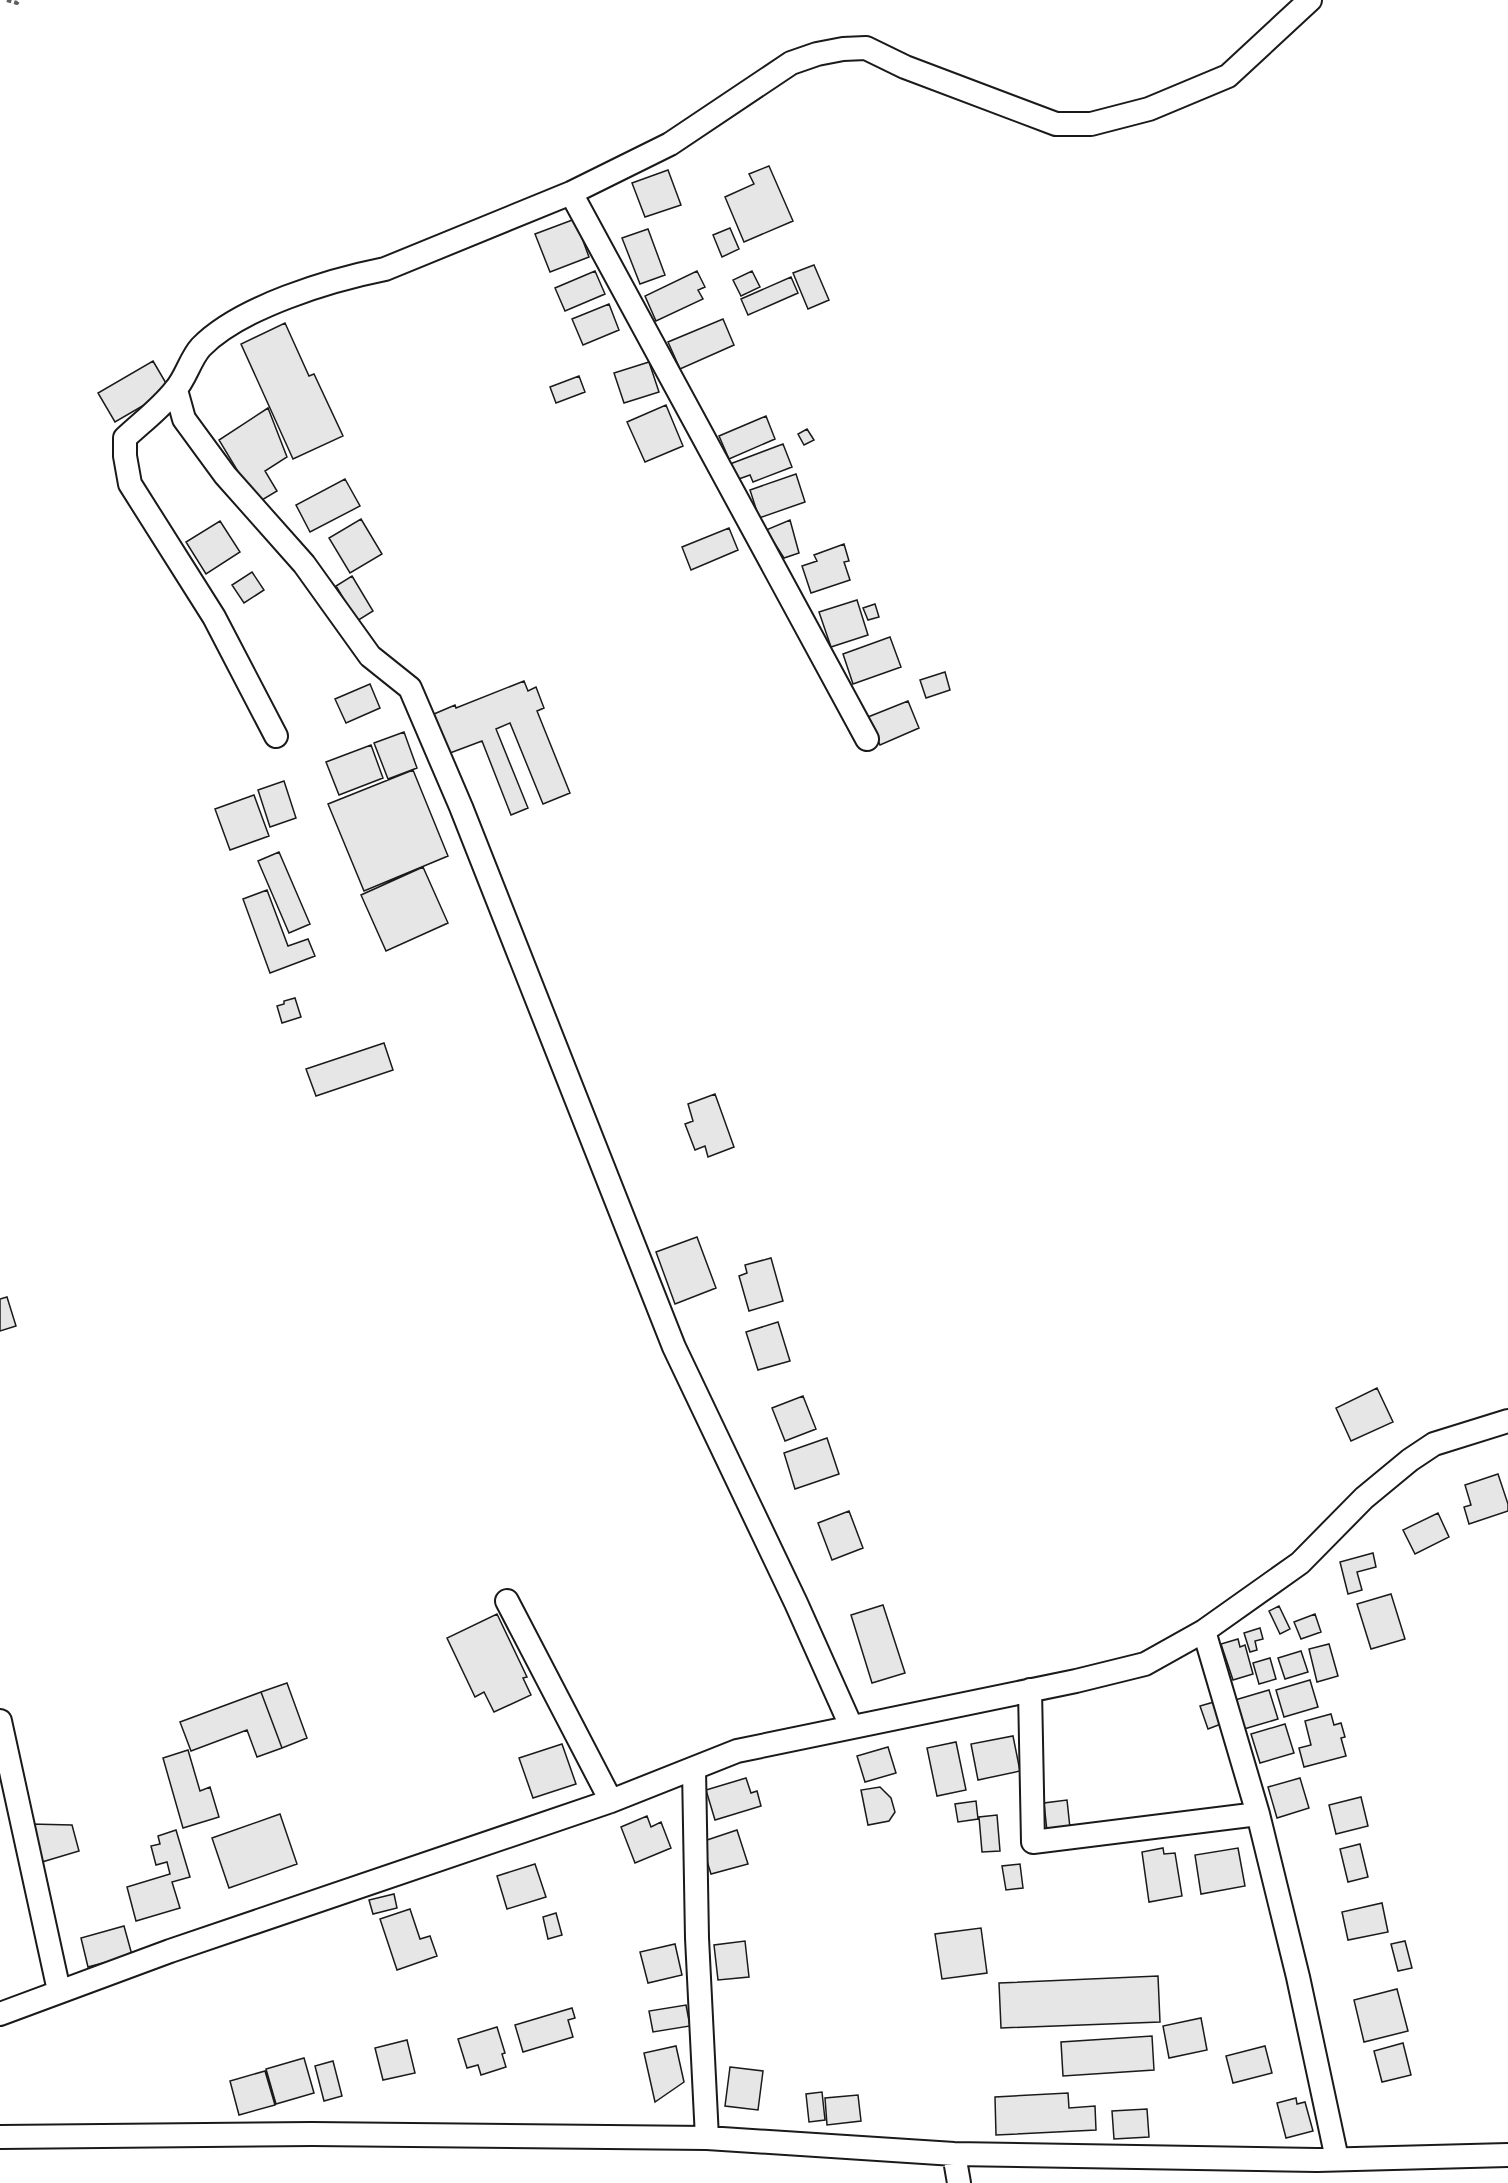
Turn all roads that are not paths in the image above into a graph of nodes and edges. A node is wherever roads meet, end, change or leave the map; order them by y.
1 (1310, 0) edge
2 (571, 193) junction
3 (176, 390) junction
4 (276, 736) dead end
5 (867, 739) dead end
6 (1507, 1426) edge
7 (507, 1601) dead end
8 (1204, 1630) junction
9 (1030, 1690) junction
10 (0, 1721) edge
11 (851, 1726) junction
12 (694, 1769) junction
13 (611, 1801) junction
14 (1258, 1814) junction
15 (59, 1991) junction
16 (0, 2014) edge
17 (0, 2137) edge
18 (707, 2138) junction
19 (954, 2154) junction
20 (1508, 2155) edge
21 (1337, 2159) junction
22 (959, 2183) edge

1 - 2 street
2 - 3 street
2 - 5 street
3 - 4 street
3 - 11 street
6 - 8 street
7 - 13 street
8 - 9 street
8 - 14 street
9 - 11 street
9 - 14 street
10 - 15 street
11 - 12 street
12 - 13 street
12 - 18 street
13 - 15 street
14 - 21 street
15 - 16 street
17 - 18 street
18 - 19 street
19 - 21 street
19 - 22 street
20 - 21 street

